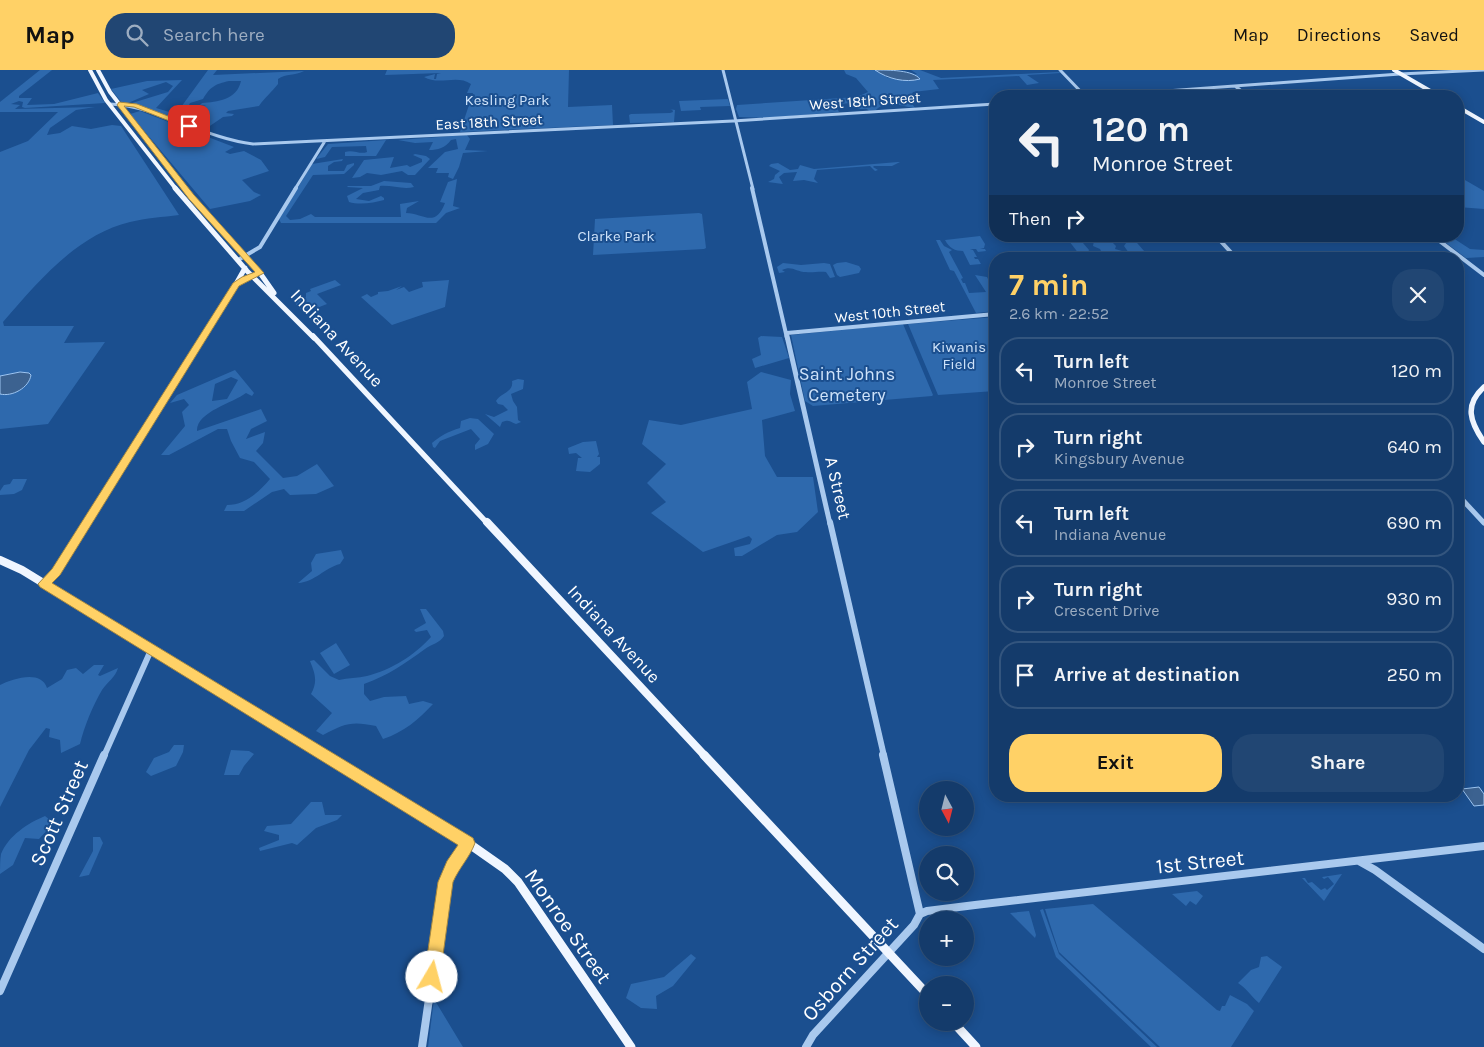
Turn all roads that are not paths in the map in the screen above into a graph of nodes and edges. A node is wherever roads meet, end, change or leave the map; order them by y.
1 (90, 70) edge
2 (98, 70) edge
3 (723, 70) edge
4 (1060, 70) edge
5 (1394, 70) edge
6 (1484, 70) edge
7 (1400, 74) junction
8 (1235, 86) junction
9 (1079, 90) edge
10 (1180, 90) edge
11 (1240, 90) edge
12 (1428, 90) edge
13 (110, 104) junction
14 (119, 104) junction
15 (989, 104) edge
16 (1464, 110) edge
17 (737, 121) junction
18 (1484, 122) edge
19 (135, 125) junction
20 (127, 127) junction
21 (325, 141) junction
22 (209, 218) junction
23 (201, 220) junction
24 (1221, 242) edge
25 (1441, 242) edge
26 (1231, 252) edge
27 (1454, 252) edge
28 (245, 256) junction
29 (238, 260) junction
30 (1464, 260) edge
31 (245, 268) junction
32 (260, 273) junction
33 (1484, 275) edge
34 (252, 276) junction
35 (236, 284) junction
36 (276, 296) junction
37 (989, 315) edge
38 (787, 333) junction
39 (1484, 387) edge
40 (1484, 442) edge
41 (1464, 501) edge
42 (1484, 523) edge
43 (0, 560) edge
44 (44, 584) junction
45 (151, 650) junction
46 (468, 843) junction
47 (1484, 846) edge
48 (1359, 861) junction
49 (919, 911) edge
50 (927, 911) edge
51 (919, 916) edge
52 (1484, 949) edge
53 (888, 954) junction
54 (919, 986) edge
55 (0, 991) edge
56 (961, 1031) edge
57 (422, 1047) edge
58 (631, 1047) edge
59 (806, 1047) edge
60 (976, 1047) edge

1 - 13 main road, Indiana Avenue
2 - 14 main road, Indiana Avenue
3 - 17 street, A Street
4 - 9 street
5 - 7 main road
6 - 7 street
7 - 8 street
7 - 12 main road
8 - 10 street
8 - 11 street
13 - 14 street, East 18th Street
13 - 20 main road, Indiana Avenue
14 - 19 main road, Indiana Avenue
14 - 21 street, East 18th Street
15 - 17 street, West 18th Street
16 - 18 main road
17 - 21 street, East 18th Street
17 - 38 street, A Street
19 - 20 main road
19 - 22 main road, Indiana Avenue
20 - 23 main road, Indiana Avenue
21 - 28 street
22 - 23 main road
22 - 28 main road, Indiana Avenue
23 - 29 main road, Indiana Avenue
24 - 26 street
25 - 27 street
28 - 29 street
28 - 32 main road, Indiana Avenue
29 - 31 main road, Indiana Avenue
30 - 33 street
31 - 34 main road, Indiana Avenue
31 - 35 main road
32 - 34 street
32 - 36 main road, Indiana Avenue
34 - 35 street
34 - 36 main road, Indiana Avenue
35 - 44 street
36 - 53 main road, Indiana Avenue
37 - 38 street, West 10th Street
38 - 49 street, A Street
39 - 40 main road
41 - 42 street
43 - 44 main road, Monroe Street
44 - 45 main road, Monroe Street
45 - 46 main road, Monroe Street
45 - 55 street, Scott Street
46 - 57 street
46 - 58 main road, Monroe Street
47 - 48 street, 1st Street
48 - 50 street, 1st Street
48 - 52 street
51 - 53 street, Osborn Street
53 - 54 main road, Indiana Avenue
53 - 59 street, Osborn Street
56 - 60 main road

